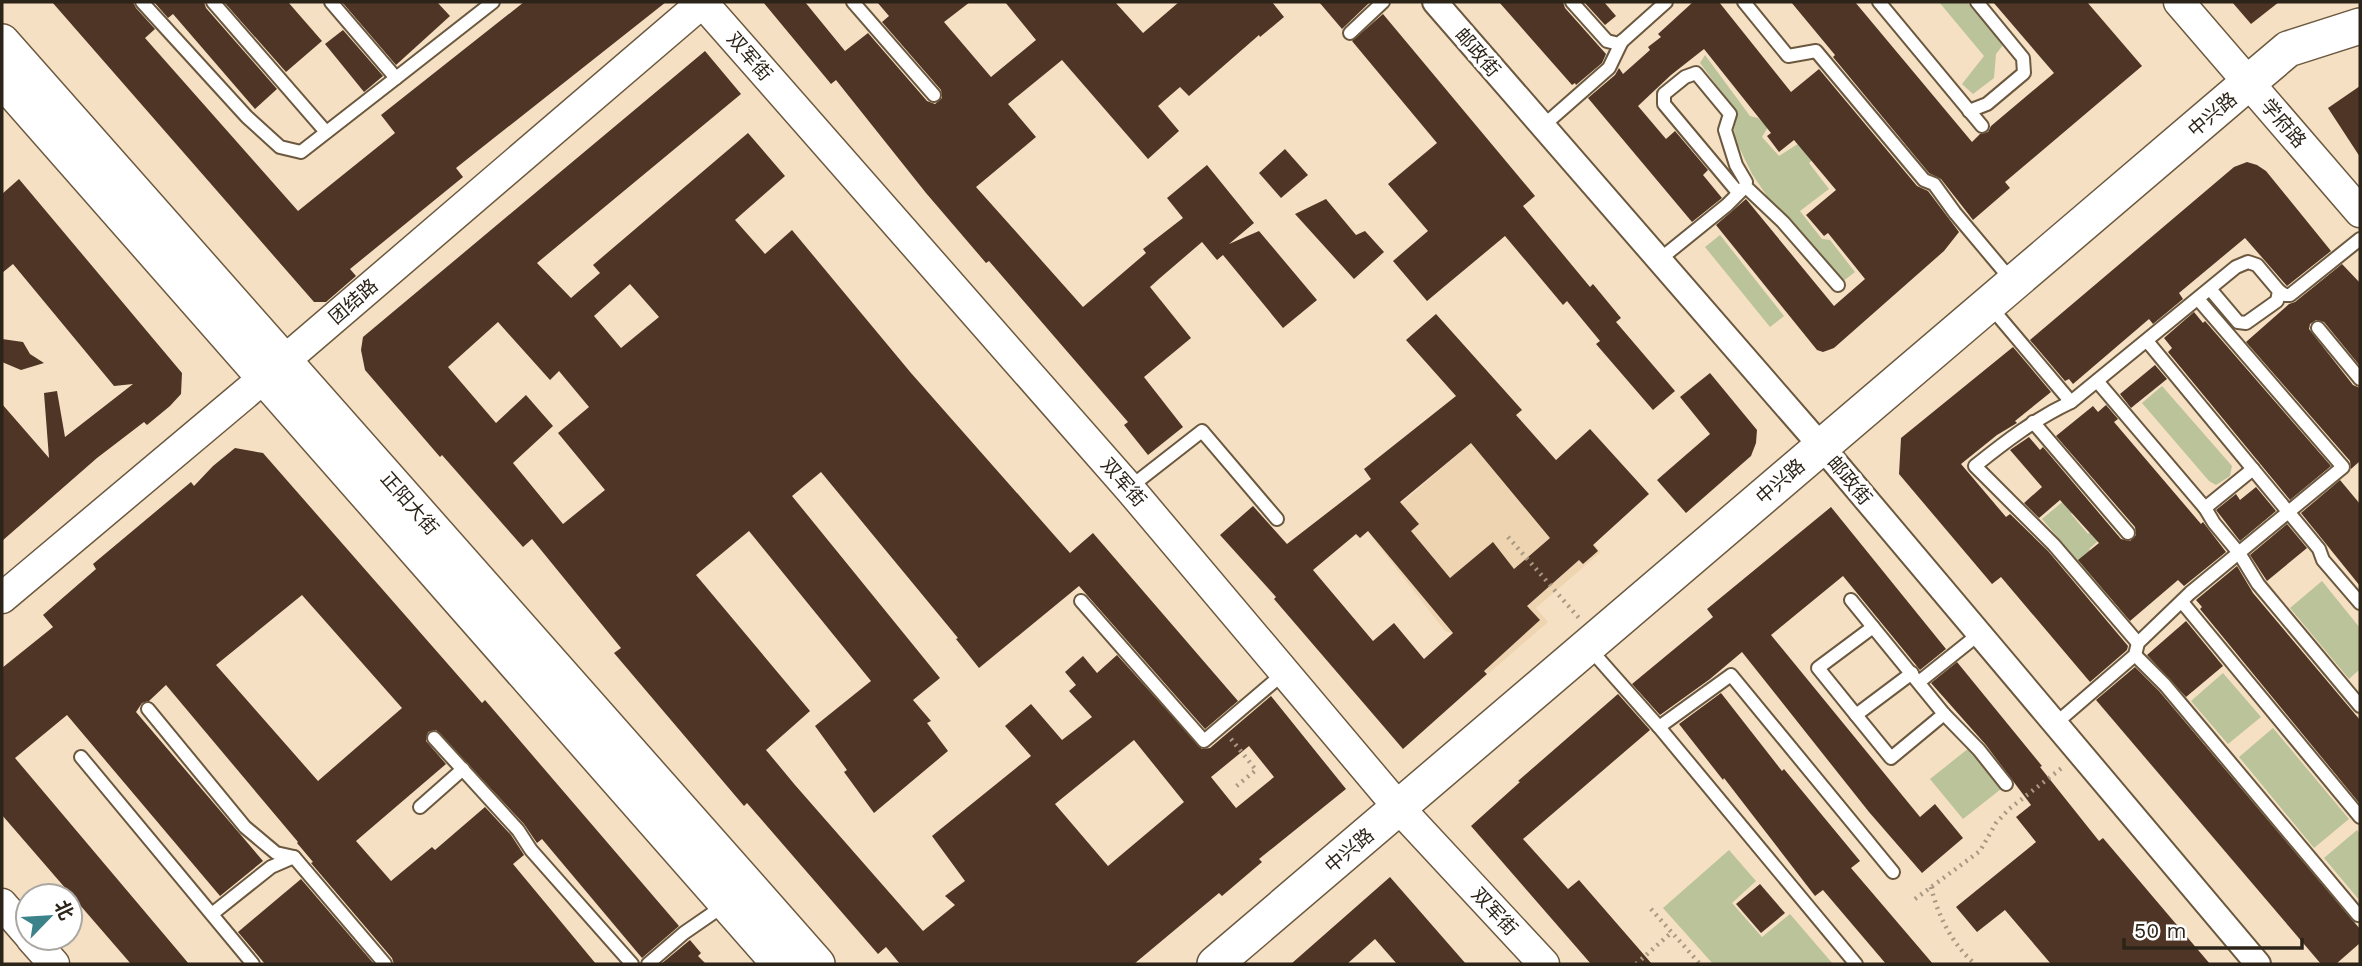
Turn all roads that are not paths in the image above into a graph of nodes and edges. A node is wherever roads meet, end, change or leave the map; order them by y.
1 (142, 2) edge
2 (213, 2) edge
3 (331, 2) edge
4 (703, 2) edge
5 (853, 2) edge
6 (1383, 2) edge
7 (1572, 2) edge
8 (1666, 2) edge
9 (1744, 2) edge
10 (1879, 2) edge
11 (1977, 2) edge
12 (2179, 2) edge
13 (487, 4) edge
14 (1442, 4) edge
15 (2360, 26) edge
16 (1350, 33) dead end
17 (1622, 41) junction
18 (2, 42) edge
19 (396, 78) junction
20 (2, 79) edge
21 (2249, 82) junction
22 (934, 95) dead end
23 (1969, 111) junction
24 (1543, 126) junction
25 (1982, 126) dead end
26 (326, 132) junction
27 (1741, 190) junction
28 (2360, 212) edge
29 (2360, 239) edge
30 (1659, 260) junction
31 (1838, 285) dead end
32 (2210, 289) junction
33 (2279, 291) junction
34 (2001, 293) junction
35 (2198, 299) junction
36 (2318, 328) dead end
37 (2147, 341) junction
38 (275, 369) junction
39 (2360, 379) edge
40 (2097, 381) junction
41 (2071, 402) junction
42 (2033, 422) junction
43 (1821, 446) junction
44 (2253, 469) junction
45 (1129, 488) junction
46 (2205, 508) junction
47 (2288, 512) junction
48 (1277, 519) dead end
49 (2128, 533) dead end
50 (2239, 553) junction
51 (2, 598) edge
52 (1851, 600) dead end
53 (1081, 601) dead end
54 (2182, 602) junction
55 (2360, 603) edge
56 (1873, 627) junction
57 (1979, 634) junction
58 (1592, 642) junction
59 (2137, 649) junction
60 (1284, 673) junction
61 (1916, 677) junction
62 (2360, 706) edge
63 (148, 709) dead end
64 (1944, 714) junction
65 (1856, 715) junction
66 (2055, 724) junction
67 (1659, 727) junction
68 (435, 738) dead end
69 (81, 757) dead end
70 (463, 769) junction
71 (2006, 784) dead end
72 (420, 807) dead end
73 (1399, 808) junction
74 (2360, 817) edge
75 (294, 857) junction
76 (1893, 872) dead end
77 (2, 904) edge
78 (726, 904) junction
79 (212, 914) junction
80 (2358, 915) dead end
81 (14, 918) edge
82 (253, 964) edge
83 (385, 964) edge
84 (632, 964) edge
85 (648, 964) edge
86 (780, 964) edge
87 (817, 964) edge
88 (1215, 964) edge
89 (1544, 964) edge
90 (1856, 964) edge
91 (2258, 964) edge

1 - 26 lane
2 - 26 lane
3 - 19 lane
4 - 38 street, 团结路
4 - 45 street, 双军街
5 - 22 lane
6 - 16 lane
7 - 17 lane
8 - 17 lane
9 - 34 lane
10 - 23 lane
11 - 23 lane
12 - 21 street, 学府路
13 - 19 lane
14 - 24 street, 邮政街
15 - 21 main road, 中兴路
17 - 24 lane
18 - 38 main road, 正阳大街
19 - 26 lane
20 - 38 main road, 正阳大街
21 - 28 street, 学府路
21 - 34 main road, 中兴路
23 - 25 lane
24 - 30 street, 邮政街
27 - 27 lane
27 - 30 lane
27 - 31 lane
29 - 33 lane
30 - 43 street, 邮政街
32 - 33 lane
32 - 33 lane
32 - 35 lane
34 - 41 lane
34 - 43 main road, 中兴路
35 - 37 lane
35 - 47 lane
36 - 39 lane
37 - 40 lane
37 - 44 lane
38 - 51 street, 团结路
38 - 78 main road, 正阳大街
38 - 87 main road, 正阳大街
40 - 41 lane
40 - 46 lane
41 - 42 lane
42 - 49 lane
42 - 59 lane
43 - 57 street, 邮政街
43 - 58 main road, 中兴路
44 - 46 lane
44 - 47 lane
45 - 48 lane
45 - 60 street, 双军街
46 - 50 lane
47 - 50 lane
47 - 55 lane
50 - 54 lane
50 - 62 lane
52 - 56 lane
53 - 60 lane
54 - 59 lane
54 - 74 lane
56 - 61 lane
56 - 65 lane
57 - 61 lane
57 - 66 street, 邮政街
58 - 67 lane
58 - 73 main road, 中兴路
59 - 66 lane
59 - 80 lane
60 - 73 street, 双军街
61 - 64 lane
61 - 65 lane
63 - 75 lane
64 - 65 lane
64 - 71 lane
66 - 91 street, 邮政街
67 - 76 lane
67 - 90 lane
68 - 70 lane
69 - 79 lane
70 - 72 lane
70 - 84 lane
73 - 88 main road, 中兴路
73 - 89 street, 双军街
75 - 79 lane
75 - 83 lane
77 - 81 street
78 - 85 lane
78 - 86 main road, 正阳大街
79 - 82 lane

